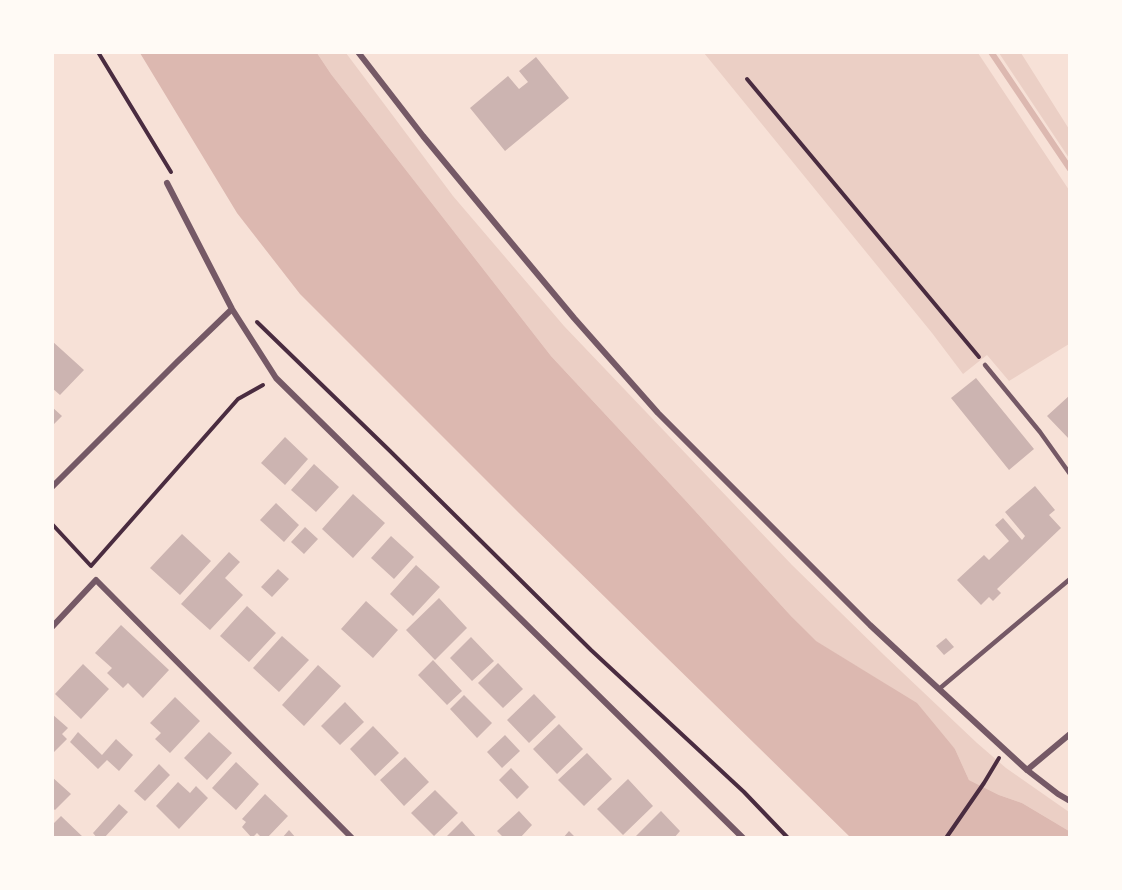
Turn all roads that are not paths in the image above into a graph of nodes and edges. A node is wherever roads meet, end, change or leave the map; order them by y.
1 (358, 52) edge
2 (167, 183) dead end
3 (232, 309) junction
4 (985, 364) road end
5 (1070, 474) edge
6 (52, 488) edge
7 (1070, 579) edge
8 (52, 627) edge
9 (939, 689) junction
10 (1070, 734) edge
11 (1026, 770) junction
12 (1070, 801) edge
13 (352, 837) edge
14 (743, 837) edge

1 - 9 street
2 - 3 street
3 - 6 street
3 - 14 street
4 - 5 lane
7 - 9 lane
8 - 13 street
9 - 11 street
10 - 11 street
11 - 12 street

